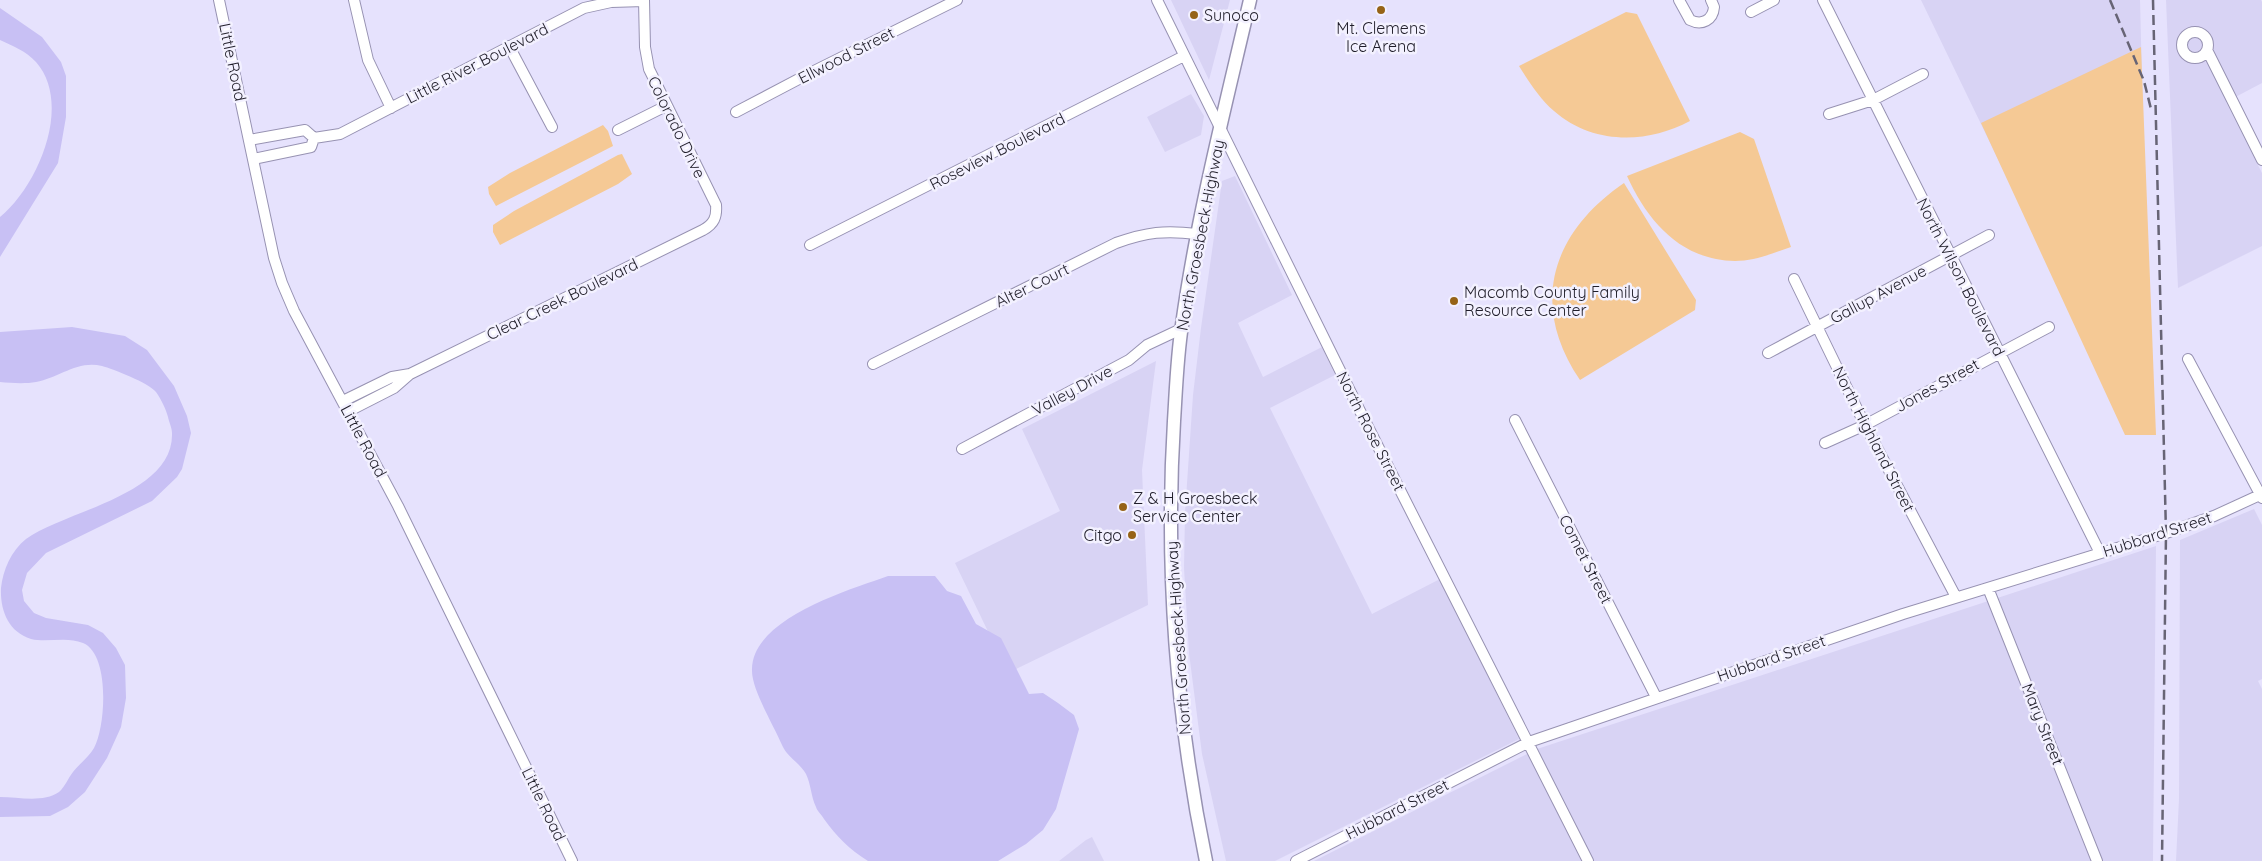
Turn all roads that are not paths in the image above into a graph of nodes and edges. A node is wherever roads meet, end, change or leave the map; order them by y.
1 (219, 0) edge
2 (354, 0) edge
3 (956, 0) edge
4 (1157, 0) edge
5 (1250, 0) edge
6 (1679, 0) edge
7 (1711, 0) edge
8 (1774, 0) edge
9 (1823, 0) edge
10 (644, 1) edge
11 (1751, 12) dead end
12 (509, 46) junction
13 (2207, 50) dead end
14 (1184, 56) junction
15 (1923, 74) dead end
16 (1873, 100) junction
17 (666, 106) junction
18 (391, 108) junction
19 (736, 112) dead end
20 (1829, 114) dead end
21 (552, 127) dead end
22 (618, 130) dead end
23 (1220, 130) junction
24 (284, 134) junction
25 (314, 138) junction
26 (249, 140) junction
27 (288, 152) junction
28 (253, 159) junction
29 (2262, 160) edge
30 (714, 222) joint
31 (1197, 234) junction
32 (1990, 235) dead end
33 (810, 245) dead end
34 (1949, 255) junction
35 (1794, 279) dead end
36 (1817, 327) junction
37 (2048, 327) dead end
38 (1181, 329) junction
39 (1998, 352) junction
40 (1768, 353) dead end
41 (2188, 359) dead end
42 (873, 364) dead end
43 (410, 374) junction
44 (372, 387) junction
45 (377, 397) junction
46 (343, 401) junction
47 (349, 411) junction
48 (1516, 420) dead end
49 (1865, 425) junction
50 (1825, 442) dead end
51 (962, 449) dead end
52 (2261, 496) edge
53 (2100, 553) junction
54 (1988, 588) junction
55 (1956, 597) junction
56 (1656, 697) junction
57 (1529, 742) junction
58 (572, 861) edge
59 (1206, 861) edge
60 (1296, 861) edge
61 (1588, 861) edge
62 (2097, 861) edge

1 - 26 street, Little Road
2 - 18 street
3 - 19 street, Ellwood Street
4 - 14 street, North Rose Street
5 - 23 main road, North Groesbeck Highway
6 - 7 street
8 - 11 street
9 - 16 street, North Wilson Boulevard
10 - 12 street, Little River Boulevard
10 - 17 street, Colorado Drive
12 - 18 street, Little River Boulevard
12 - 21 street
13 - 29 street
14 - 23 street, North Rose Street
14 - 33 street, Roseview Boulevard
15 - 16 street
16 - 20 street
16 - 34 street, North Wilson Boulevard
17 - 22 street
17 - 30 street, Colorado Drive
18 - 25 street, Little River Boulevard
23 - 31 main road, North Groesbeck Highway
23 - 57 street, North Rose Street
24 - 25 street, Little River Boulevard
24 - 26 street, Little River Boulevard
24 - 27 street
25 - 27 street, Little River Boulevard
26 - 28 street, Little Road
27 - 28 street, Little River Boulevard
28 - 46 street, Little Road
30 - 43 street, Clear Creek Boulevard
31 - 38 main road, North Groesbeck Highway
31 - 42 street, Alter Court
32 - 34 street, Gallup Avenue
34 - 36 street, Gallup Avenue
34 - 39 street, North Wilson Boulevard
35 - 36 street, North Highland Street
36 - 40 street, Gallup Avenue
36 - 49 street, North Highland Street
37 - 39 street, Jones Street
38 - 51 street, Valley Drive
38 - 59 main road, North Groesbeck Highway
39 - 49 street, Jones Street
39 - 53 street, North Wilson Boulevard
41 - 52 street
43 - 44 street, Clear Creek Boulevard
43 - 45 street, Clear Creek Boulevard
44 - 45 street
44 - 46 street, Clear Creek Boulevard
45 - 47 street, Clear Creek Boulevard
46 - 47 street, Little Road
47 - 58 street, Little Road
48 - 56 street, Comet Street
49 - 50 street, Jones Street
49 - 55 street, North Highland Street
52 - 53 street, Hubbard Street
53 - 54 street, Hubbard Street
54 - 55 street, Hubbard Street
54 - 62 street, Mary Street
55 - 56 street, Hubbard Street
56 - 57 street, Hubbard Street
57 - 60 street, Hubbard Street
57 - 61 street, North Rose Street

